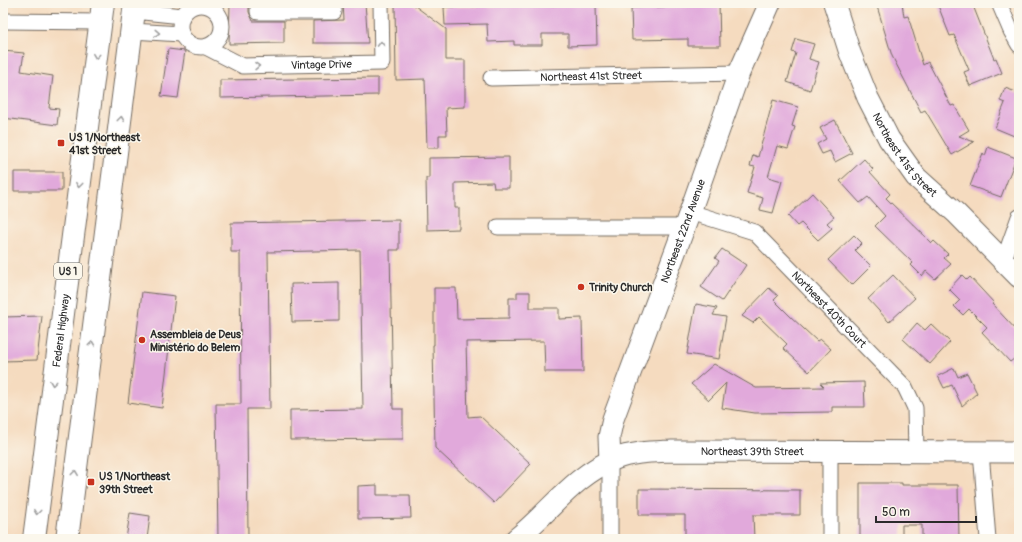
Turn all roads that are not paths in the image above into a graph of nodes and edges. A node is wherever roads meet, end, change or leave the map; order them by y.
1 (258, 3) edge
2 (334, 3) edge
3 (381, 3) edge
4 (770, 3) edge
5 (834, 3) edge
6 (999, 3) edge
7 (204, 4) edge
8 (101, 12) edge
9 (129, 12) edge
10 (182, 16) junction
11 (3, 21) edge
12 (181, 34) junction
13 (1019, 45) edge
14 (206, 47) junction
15 (740, 73) junction
16 (491, 78) dead end
17 (125, 84) junction
18 (1019, 217) edge
19 (688, 220) junction
20 (498, 227) dead end
21 (1004, 259) junction
22 (1019, 277) edge
23 (830, 451) junction
24 (916, 451) junction
25 (981, 452) junction
26 (1019, 452) edge
27 (610, 461) junction
28 (34, 539) edge
29 (67, 539) edge
30 (516, 539) edge
31 (610, 539) edge
32 (830, 539) edge
33 (988, 539) edge

1 - 2 street
14 -> 3 street, Vintage Drive
4 - 15 street, Northeast 22nd Avenue
5 - 21 street, Northeast 41st Street
6 - 13 street
7 - 10 street
7 - 14 street
8 - 11 street
8 - 17 main road
8 -> 28 main road, Federal Highway / US 1
9 - 10 street
9 -> 12 street
9 - 17 main road
10 - 12 street
12 - 14 street
15 - 16 street, Northeast 41st Street
15 - 19 street, Northeast 22nd Avenue
29 -> 17 main road
18 - 21 street
19 - 20 street, Northeast 40th Court
19 - 24 street, Northeast 40th Court
19 - 27 street, Northeast 22nd Avenue
21 - 22 street, Northeast 41st Street
23 - 24 street, Northeast 39th Street
23 - 27 street, Northeast 39th Street
23 - 32 street
24 - 25 street, Northeast 39th Street
25 - 26 street, Northeast 39th Street
25 - 33 street
27 - 30 street, Northeast 39th Street
27 - 31 street

